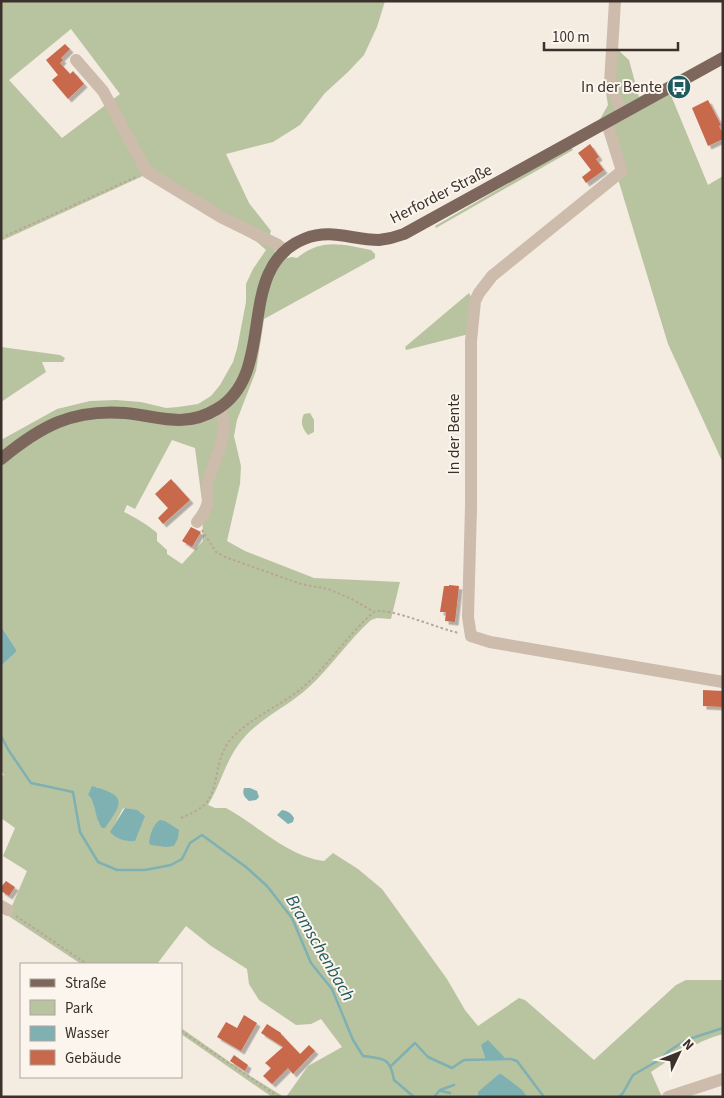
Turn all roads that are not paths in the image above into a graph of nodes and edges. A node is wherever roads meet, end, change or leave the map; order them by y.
1 (616, 1) edge
2 (723, 58) edge
3 (76, 60) dead end
4 (624, 114) junction
5 (607, 123) junction
6 (285, 251) junction
7 (219, 408) junction
8 (1, 459) edge
9 (198, 522) road end
10 (723, 682) edge
11 (723, 1079) edge
12 (668, 1097) edge

1 - 4 street
2 - 4 main road, Herforder Straße
3 - 6 street
4 - 5 main road, Herforder Straße
5 - 6 main road, Herforder Straße
5 - 10 street, In der Bente
6 - 7 main road, Herforder Straße
7 - 8 main road, Herforder Straße
7 - 9 street
11 - 12 street

